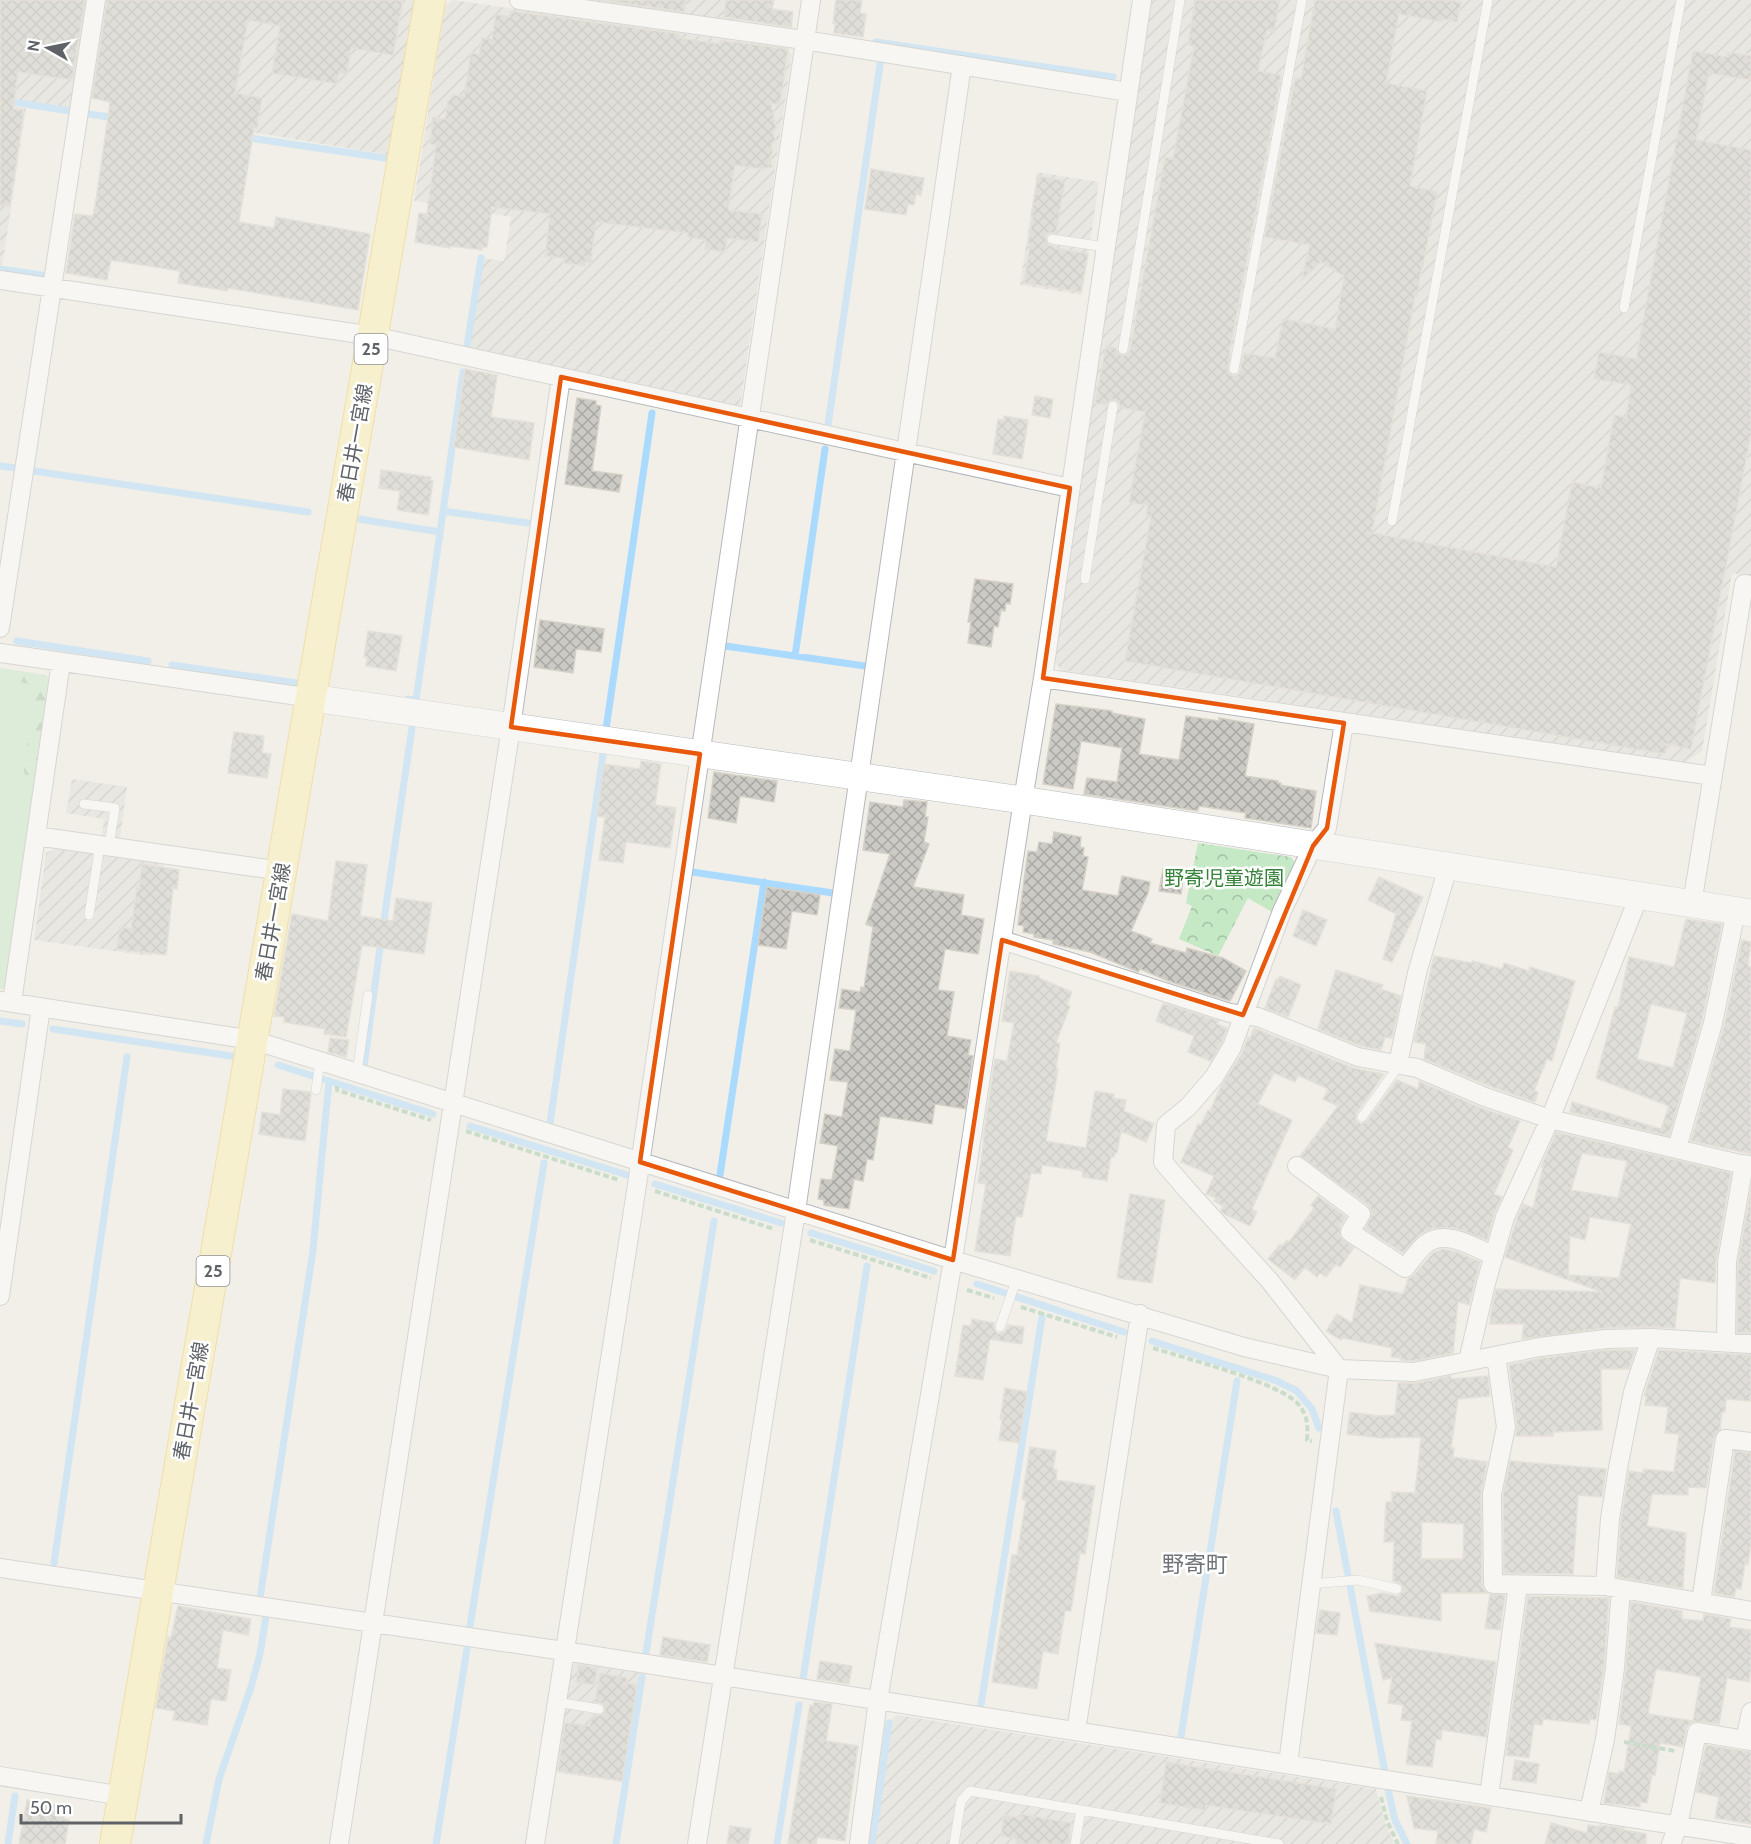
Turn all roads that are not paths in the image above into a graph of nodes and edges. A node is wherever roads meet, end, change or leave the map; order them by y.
1 (96, 0) edge
2 (430, 0) edge
3 (519, 0) edge
4 (810, 0) edge
5 (1142, 0) edge
6 (1180, 0) edge
7 (1302, 0) edge
8 (1488, 0) edge
9 (1680, 0) edge
10 (804, 40) junction
11 (963, 65) junction
12 (1128, 92) junction
13 (1052, 239) dead end
14 (1105, 247) junction
15 (0, 280) edge
16 (52, 287) junction
17 (1624, 308) dead end
18 (373, 336) junction
19 (1123, 349) dead end
20 (1234, 369) dead end
21 (561, 377) junction
22 (1113, 406) dead end
23 (749, 417) junction
24 (907, 452) junction
25 (1070, 488) junction
26 (1392, 521) dead end
27 (1085, 579) dead end
28 (1751, 585) edge
29 (0, 628) edge
30 (0, 653) edge
31 (61, 662) junction
32 (1043, 678) junction
33 (312, 698) junction
34 (1344, 723) junction
35 (511, 727) junction
36 (700, 754) junction
37 (1713, 776) junction
38 (859, 777) junction
39 (1023, 800) junction
40 (84, 804) dead end
41 (36, 836) junction
42 (104, 845) junction
43 (1313, 846) junction
44 (1448, 867) junction
45 (282, 871) junction
46 (1640, 896) junction
47 (1692, 904) junction
48 (1743, 912) edge
49 (89, 915) dead end
50 (1002, 940) junction
51 (368, 995) dead end
52 (6, 1001) edge
53 (41, 1007) junction
54 (1243, 1015) junction
55 (253, 1040) junction
56 (1399, 1064) junction
57 (319, 1066) junction
58 (357, 1072) junction
59 (316, 1087) dead end
60 (453, 1103) junction
61 (1362, 1117) dead end
62 (1550, 1119) junction
63 (1677, 1148) junction
64 (640, 1162) junction
65 (1748, 1165) edge
66 (1297, 1166) dead end
67 (796, 1211) junction
68 (1494, 1256) junction
69 (953, 1260) junction
70 (1015, 1284) junction
71 (0, 1296) edge
72 (1140, 1314) junction
73 (1000, 1327) dead end
74 (1651, 1338) junction
75 (1726, 1342) junction
76 (1751, 1344) edge
77 (1496, 1356) junction
78 (1468, 1361) junction
79 (1339, 1369) junction
80 (1751, 1442) edge
81 (0, 1568) edge
82 (1311, 1584) junction
83 (1518, 1585) junction
84 (1613, 1588) junction
85 (1397, 1589) dead end
86 (158, 1591) junction
87 (1701, 1602) junction
88 (1751, 1611) edge
89 (373, 1622) junction
90 (564, 1651) junction
91 (724, 1676) junction
92 (878, 1700) junction
93 (556, 1702) junction
94 (599, 1709) dead end
95 (1751, 1712) edge
96 (1076, 1731) junction
97 (1748, 1740) edge
98 (1288, 1764) junction
99 (0, 1776) edge
100 (123, 1796) junction
101 (1489, 1796) junction
102 (1081, 1810) junction
103 (1589, 1812) junction
104 (1678, 1826) junction
105 (1751, 1837) edge
106 (115, 1844) edge
107 (339, 1844) edge
108 (535, 1844) edge
109 (697, 1844) edge
110 (859, 1844) edge
111 (954, 1844) edge
112 (1075, 1844) edge
113 (1279, 1844) edge
114 (1671, 1844) edge

1 - 16 street
2 - 18 main road, 春日井一宮線 / 25
3 - 10 street
4 - 10 street
5 - 12 street
6 - 19 lane
7 - 20 lane
8 - 26 lane
9 - 17 lane
10 - 11 street
10 - 23 street
11 - 12 street
11 - 24 street
12 - 14 street
13 - 14 lane
14 - 25 street
15 - 16 street
16 - 18 street
16 - 29 street
18 - 21 street
18 - 33 main road, 春日井一宮線 / 25
21 - 23 street
21 - 35 street
22 - 27 lane
23 - 24 street
23 - 36 street
24 - 25 street
24 - 38 street
25 - 32 street
28 - 37 street
30 - 31 street
31 - 33 street
31 - 41 street
32 - 34 street
32 - 39 street
33 - 35 street
33 - 45 main road, 春日井一宮線 / 25
34 - 37 street
34 - 43 street
35 - 36 street
35 - 60 street
36 - 38 street
36 - 64 street
37 - 47 street
38 - 39 street
38 - 67 street
39 - 43 street
39 - 50 street
40 - 42 lane
41 - 42 street
41 - 52 street
42 - 45 street
42 - 49 lane
43 - 44 street
43 - 54 street
44 - 46 street
44 - 56 street
45 - 55 main road, 春日井一宮線 / 25
46 - 47 street
46 - 62 street
47 - 48 street
48 - 63 street
50 - 54 street
50 - 69 street
51 - 58 lane
52 - 53 street
53 - 55 street
53 - 71 street
54 - 56 street
54 - 79 street
55 - 57 street
55 - 86 main road, 春日井一宮線 / 25
56 - 61 lane
56 - 62 street
57 - 58 street
57 - 59 lane
58 - 60 street
60 - 64 street
60 - 89 street
62 - 63 street
62 - 68 street
63 - 65 street
64 - 67 street
64 - 90 street
65 - 75 street
66 - 68 street
67 - 69 street
67 - 91 street
68 - 78 street
69 - 70 street
69 - 92 street
70 - 72 street
70 - 73 lane
72 - 79 street
72 - 96 street
74 - 75 street
74 - 77 street
74 - 84 street
75 - 76 street
77 - 78 street
77 - 83 street
78 - 79 street
79 - 82 street
80 - 87 street
81 - 86 street
82 - 85 lane
82 - 98 street
83 - 84 street
83 - 101 street
84 - 87 street
84 - 103 street
86 - 89 street
86 - 100 main road, 春日井一宮線 / 25
87 - 88 street
89 - 90 street
89 - 107 street
90 - 91 street
90 - 93 street
91 - 92 street
91 - 109 street
92 - 96 street
92 - 110 street
93 - 94 lane
93 - 108 street
95 - 97 street
96 - 98 street
97 - 104 street
98 - 101 street
99 - 100 street
100 - 106 main road, 春日井一宮線 / 25
101 - 103 street
102 - 111 lane
102 - 112 lane
102 - 113 lane
103 - 104 street
104 - 105 street
104 - 114 street

